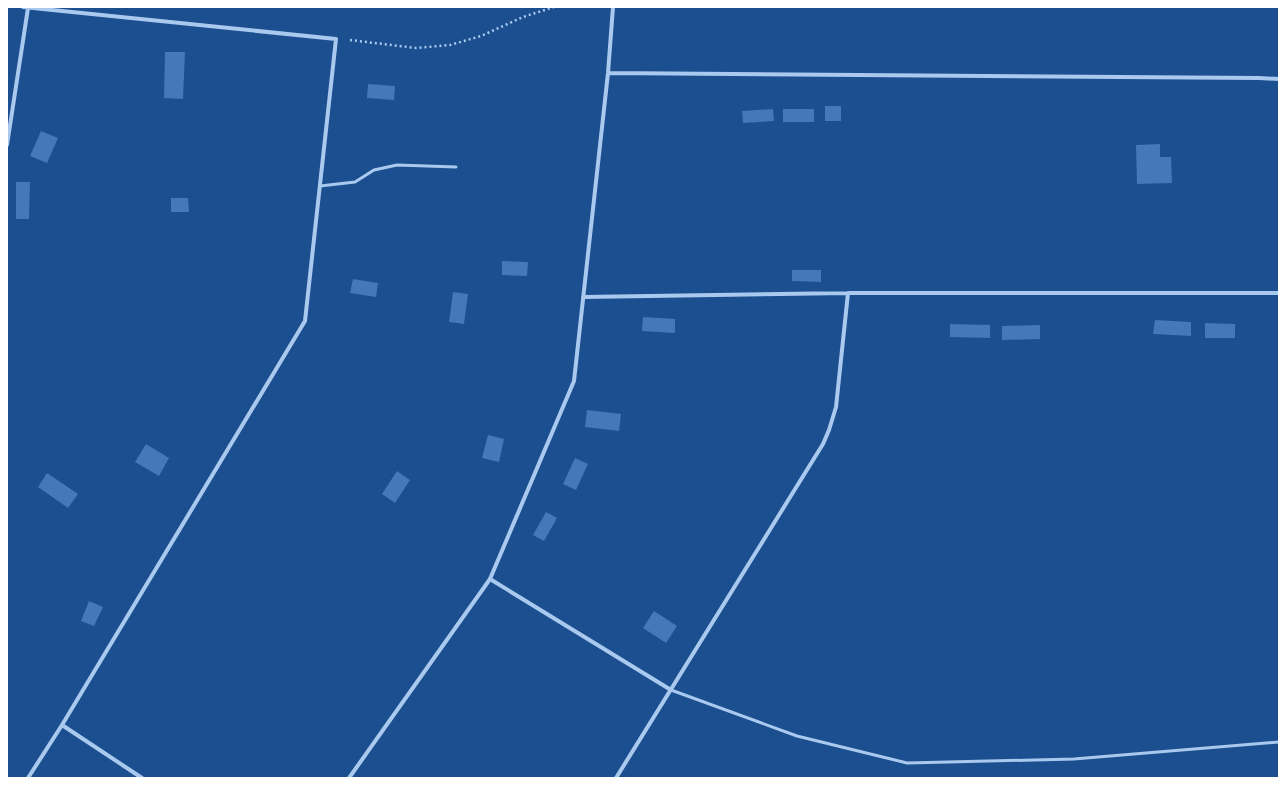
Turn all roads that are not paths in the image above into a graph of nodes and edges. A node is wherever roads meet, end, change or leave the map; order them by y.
1 (25, 7) edge
2 (613, 7) edge
3 (608, 73) junction
4 (1279, 79) edge
5 (7, 144) edge
6 (456, 167) dead end
7 (320, 186) junction
8 (1279, 292) edge
9 (848, 293) junction
10 (583, 297) junction
11 (490, 579) junction
12 (671, 690) junction
13 (62, 725) junction
14 (1279, 742) edge
15 (28, 778) edge
16 (142, 778) edge
17 (349, 778) edge
18 (616, 778) edge

1 - 5 street
1 - 7 street
2 - 3 street
3 - 4 street
3 - 10 street
6 - 7 lane
7 - 13 street
8 - 9 street
9 - 10 street
9 - 12 street
10 - 11 street
11 - 12 street
11 - 17 street
12 - 14 lane
12 - 18 street
13 - 15 street
13 - 16 street

